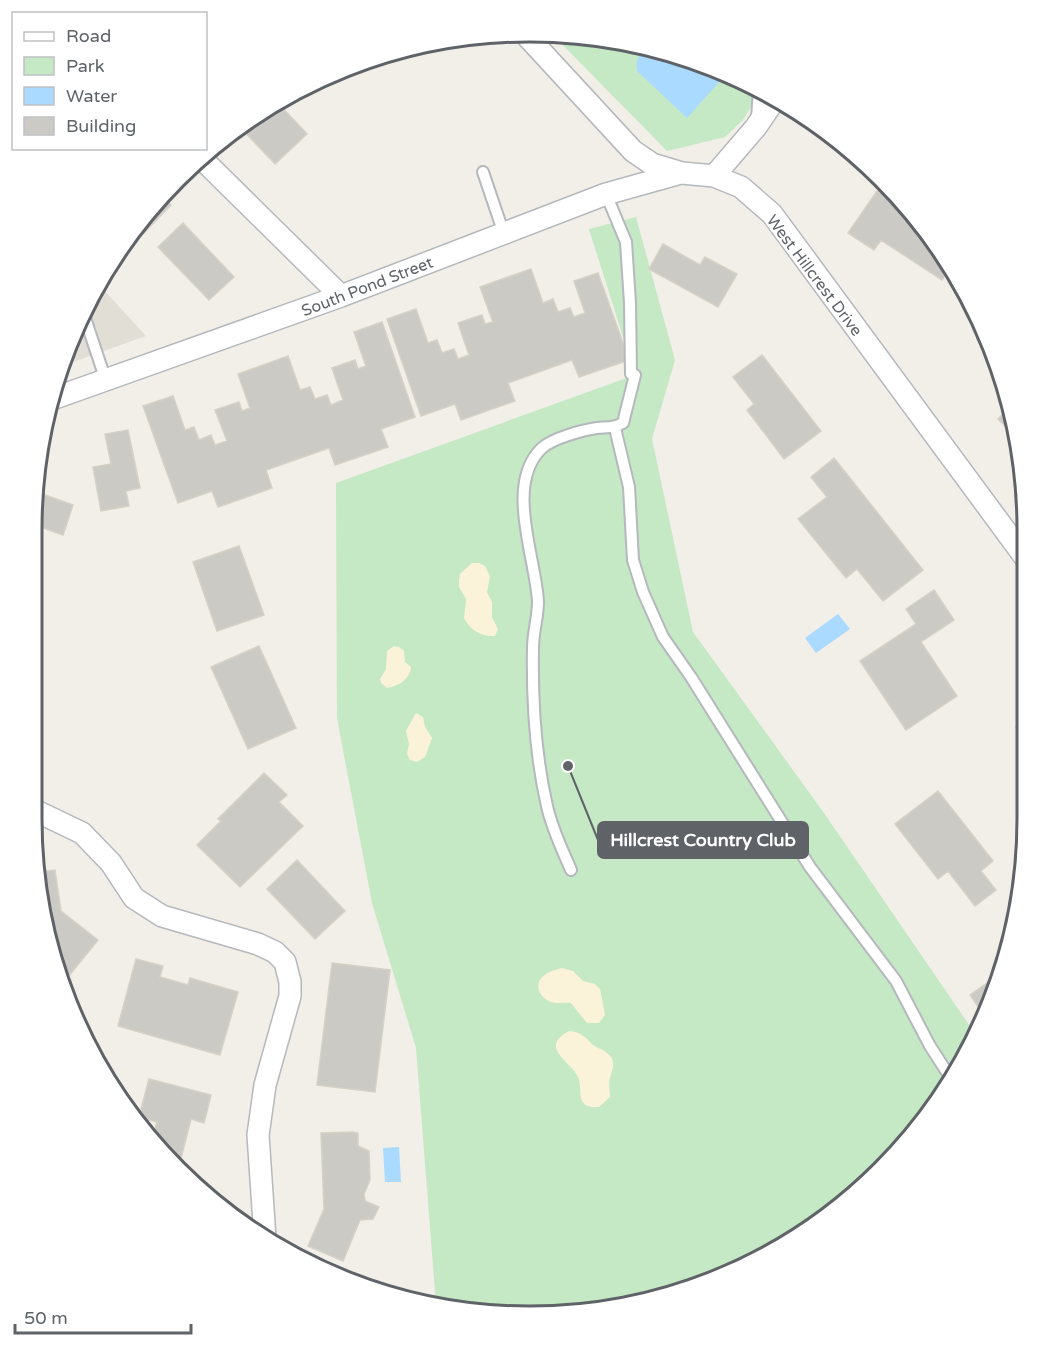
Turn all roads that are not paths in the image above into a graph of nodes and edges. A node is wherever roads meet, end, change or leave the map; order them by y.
1 (532, 42) edge
2 (758, 99) edge
3 (770, 106) edge
4 (756, 127) junction
5 (207, 164) edge
6 (483, 172) dead end
7 (682, 173) junction
8 (714, 176) junction
9 (606, 194) junction
10 (504, 234) junction
11 (341, 296) junction
12 (88, 323) edge
13 (106, 381) junction
14 (61, 396) edge
15 (615, 428) junction
16 (1017, 546) edge
17 (42, 814) edge
18 (572, 870) dead end
19 (946, 1071) edge
20 (264, 1227) edge

1 - 7 street, West Hillcrest Drive
2 - 4 lane
3 - 4 street
4 - 8 street
5 - 11 street
6 - 10 lane
7 - 8 street, West Hillcrest Drive
7 - 9 street, South Pond Street
8 - 16 street, West Hillcrest Drive
9 - 10 street, South Pond Street
9 - 15 lane
10 - 11 street, South Pond Street
11 - 13 street, South Pond Street
12 - 13 lane
13 - 14 street, South Pond Street
15 - 18 lane
15 - 19 lane
17 - 20 street

